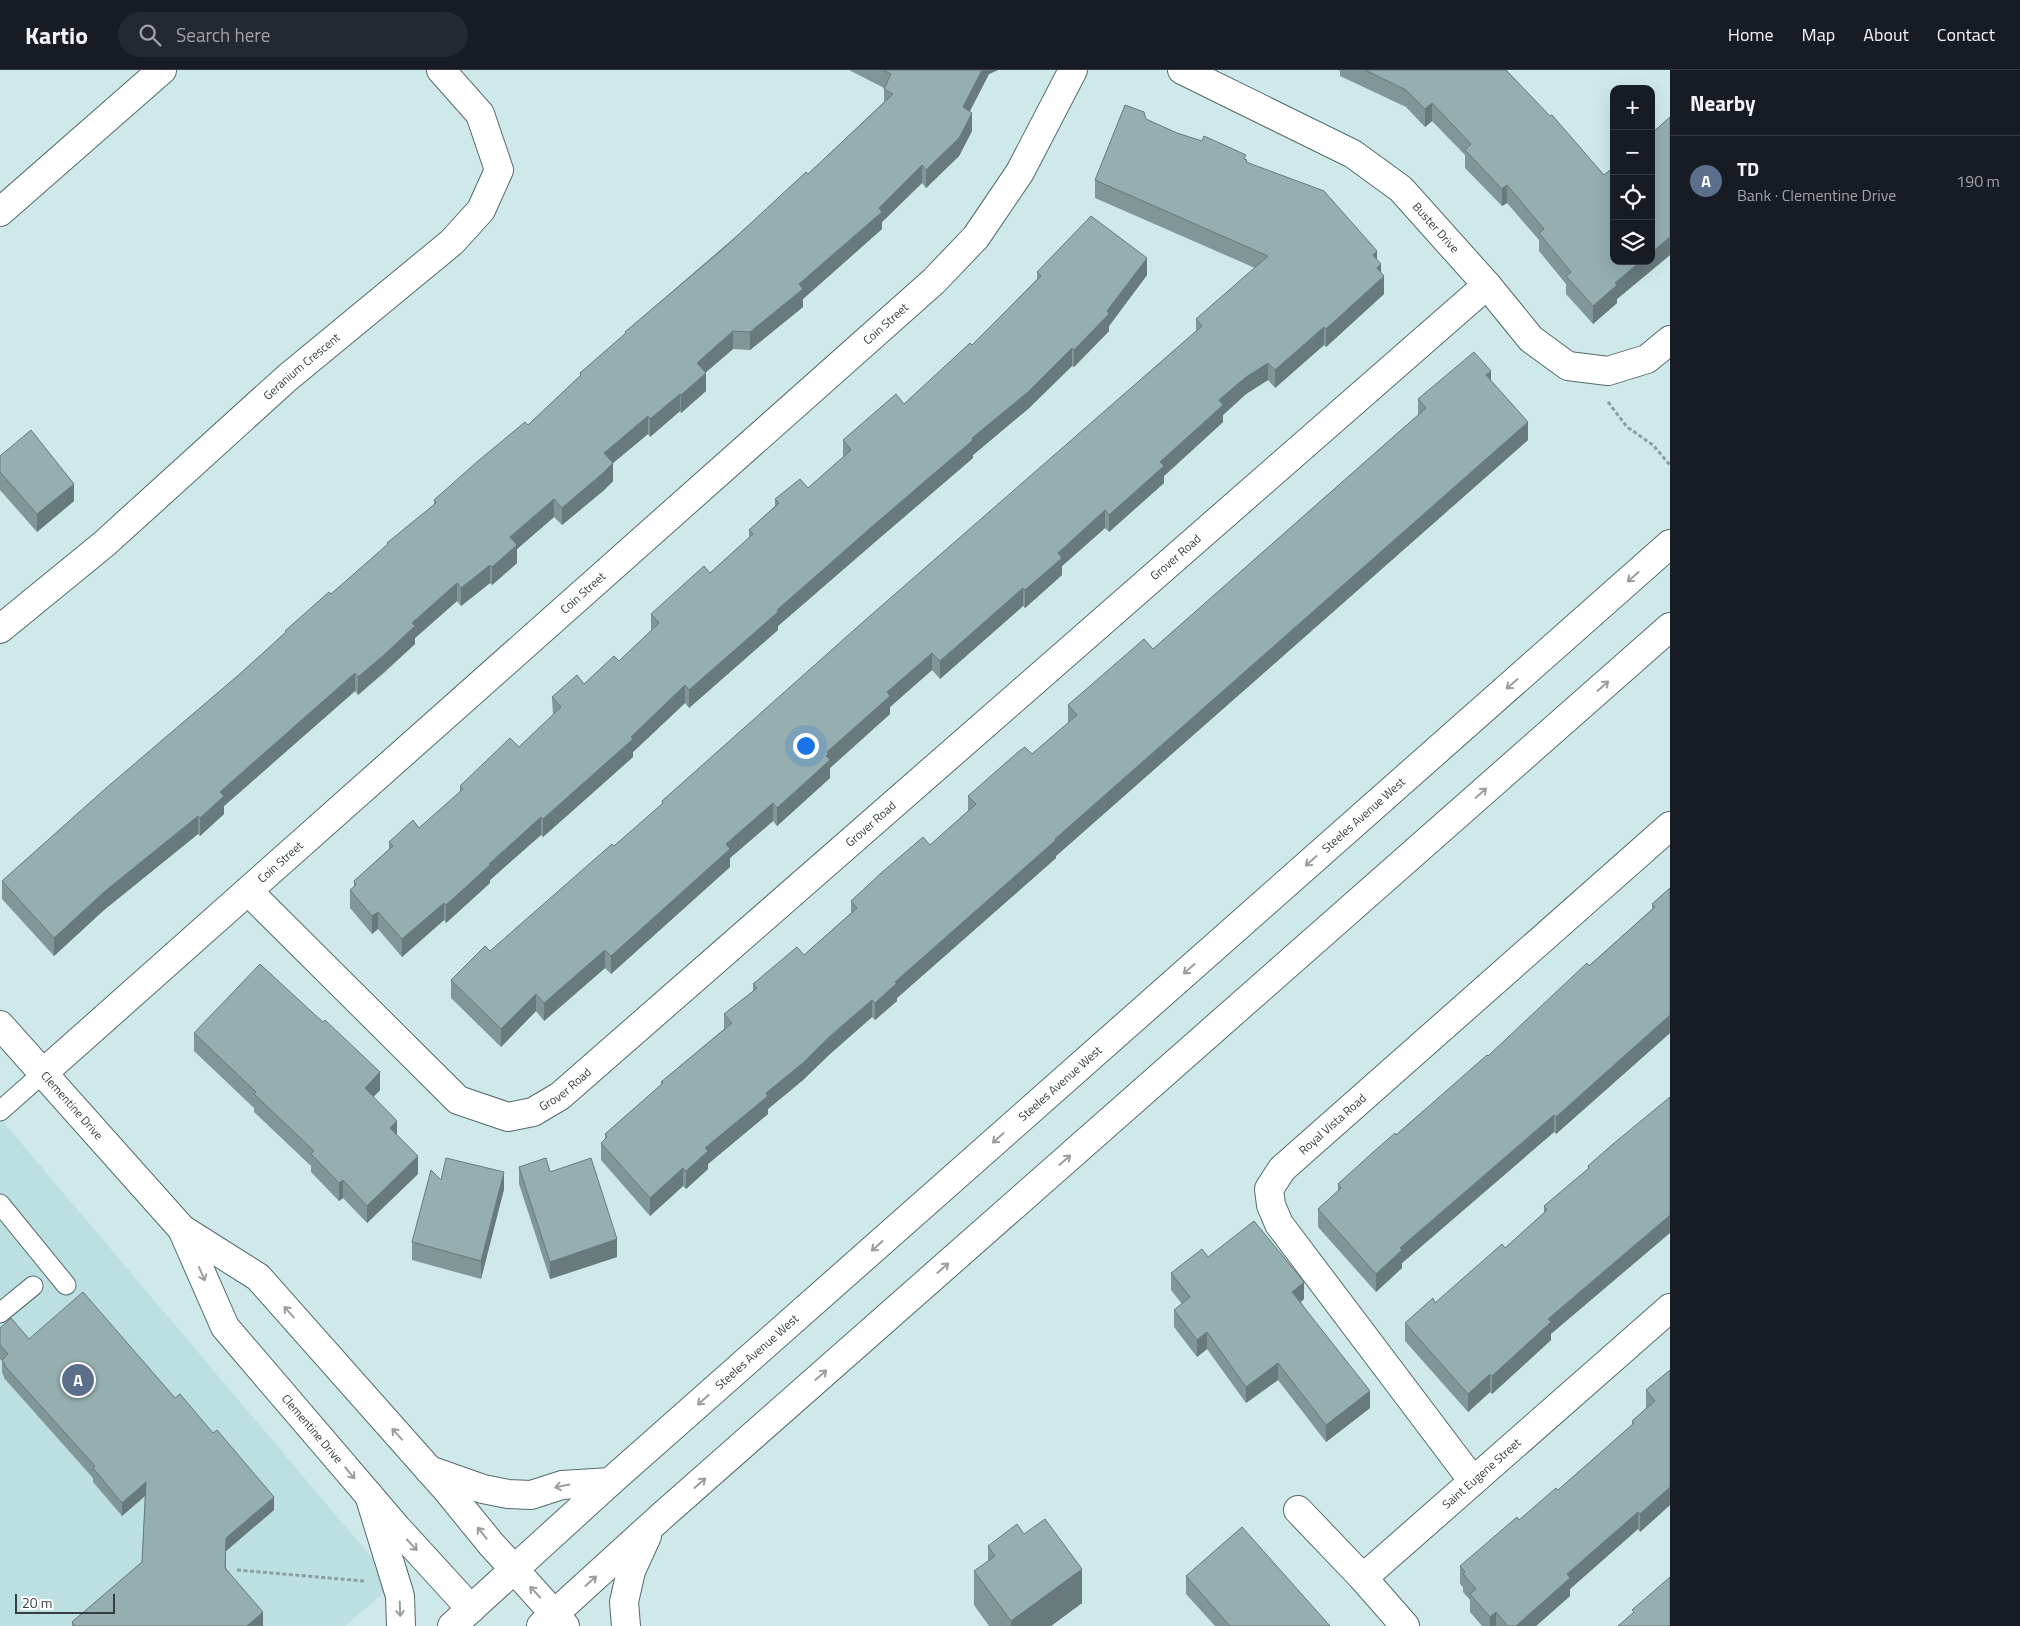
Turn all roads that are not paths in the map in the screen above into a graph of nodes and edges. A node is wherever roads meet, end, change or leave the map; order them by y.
1 (162, 70) edge
2 (442, 70) edge
3 (1073, 70) edge
4 (1182, 70) edge
5 (0, 212) edge
6 (1487, 284) junction
7 (1670, 340) edge
8 (1670, 544) edge
9 (1670, 627) edge
10 (0, 629) edge
11 (1670, 826) edge
12 (248, 891) junction
13 (0, 1025) edge
14 (42, 1074) junction
15 (0, 1111) edge
16 (0, 1204) edge
17 (182, 1229) junction
18 (66, 1285) dead end
19 (33, 1286) dead end
20 (1670, 1308) edge
21 (0, 1313) edge
22 (430, 1470) junction
23 (1474, 1481) junction
24 (610, 1482) junction
25 (369, 1495) junction
26 (1298, 1510) dead end
27 (663, 1515) junction
28 (514, 1570) junction
29 (1363, 1578) junction
30 (469, 1620) edge
31 (554, 1622) edge
32 (401, 1626) edge
33 (626, 1626) edge
34 (1405, 1626) edge

1 - 5 street
2 - 10 street, Geranium Crescent
3 - 12 street, Coin Street
4 - 6 street, Buster Drive
6 - 7 street, Buster Drive
6 - 12 street, Grover Road
8 -> 24 street, Steeles Avenue West
27 -> 9 street
11 - 23 street, Royal Vista Road
12 - 14 street, Coin Street
13 - 14 street, Clementine Drive
14 - 15 lane
14 - 17 street, Clementine Drive
16 - 18 lane
22 -> 17 street, Clementine Drive
17 -> 25 street, Clementine Drive
19 - 21 lane
20 - 23 street, Saint Eugene Street
24 -> 22 street
28 -> 22 street, Clementine Drive
23 - 29 street, Saint Eugene Street
24 - 28 street, Steeles Avenue West
25 -> 30 street, Clementine Drive
25 -> 32 street
26 - 29 street
31 -> 27 street
27 - 33 street
28 - 30 street, Steeles Avenue West
31 -> 28 street, Clementine Drive
29 - 34 street

